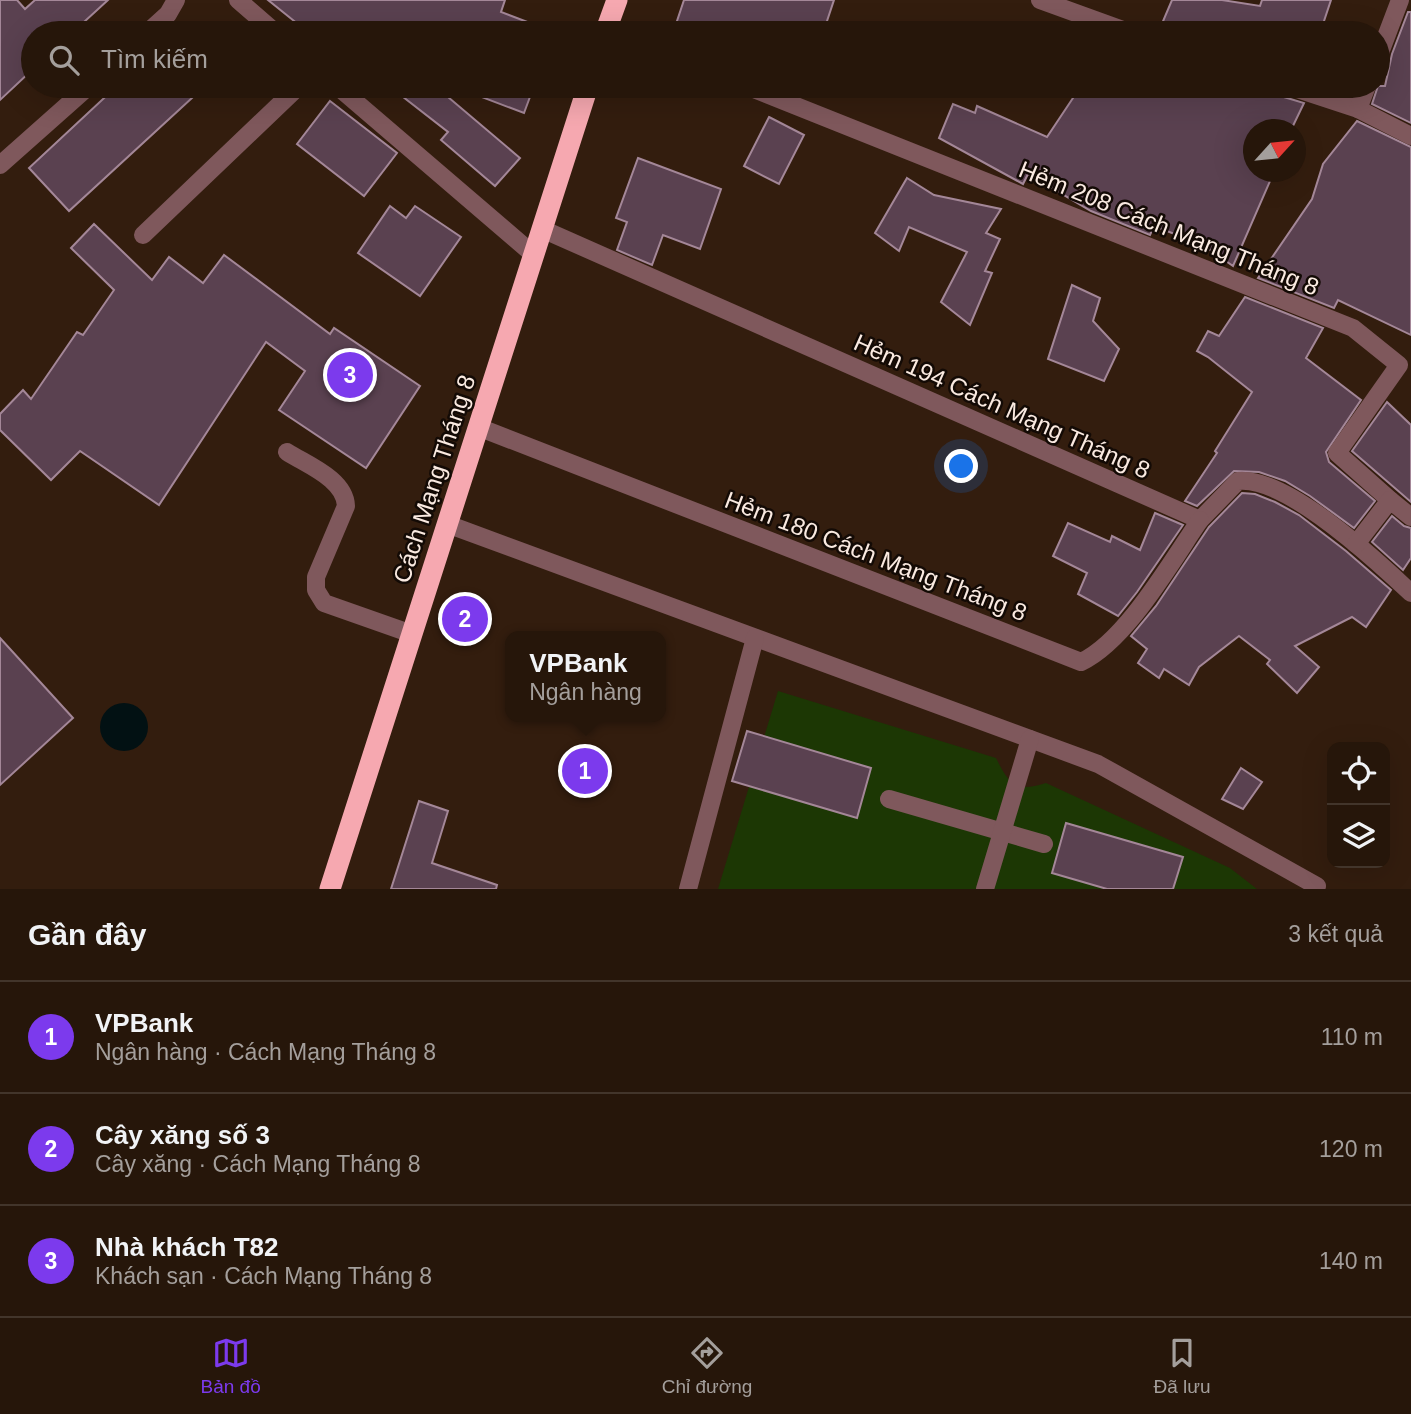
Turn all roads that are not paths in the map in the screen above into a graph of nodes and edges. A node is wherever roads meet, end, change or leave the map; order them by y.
1 (176, 0) edge
2 (238, 0) edge
3 (617, 0) edge
4 (1040, 0) edge
5 (1401, 0) edge
6 (160, 21) edge
7 (262, 21) edge
8 (612, 21) edge
9 (1098, 21) edge
10 (1390, 28) edge
11 (75, 98) edge
12 (286, 98) edge
13 (351, 98) edge
14 (584, 98) edge
15 (776, 98) edge
16 (1325, 98) edge
17 (1362, 98) edge
18 (1358, 109) junction
19 (1411, 136) edge
20 (0, 165) edge
21 (542, 229) junction
22 (143, 235) dead end
23 (534, 255) junction
24 (478, 428) junction
25 (287, 452) dead end
26 (1390, 500) junction
27 (1411, 517) edge
28 (1200, 520) junction
29 (447, 524) junction
30 (1356, 544) junction
31 (1411, 593) edge
32 (412, 634) junction
33 (755, 638) junction
34 (1030, 739) junction
35 (889, 799) dead end
36 (1002, 832) junction
37 (1044, 844) dead end
38 (1319, 888) edge
39 (330, 889) edge
40 (688, 889) edge
41 (985, 889) edge

1 - 6 street
2 - 7 street
3 - 8 highway
4 - 9 street
5 - 10 street
11 - 20 street
12 - 22 street
13 - 23 street
14 - 21 highway, Cách Mạng Tháng 8
15 - 26 street, Hẻm 208 Cách Mạng Tháng 8
16 - 18 street
17 - 18 street
18 - 19 street
21 - 23 highway, Cách Mạng Tháng 8
21 - 28 street, Hẻm 194 Cách Mạng Tháng 8
23 - 24 highway, Cách Mạng Tháng 8
24 - 28 street, Hẻm 180 Cách Mạng Tháng 8
24 - 29 highway, Cách Mạng Tháng 8
25 - 32 street
26 - 27 street
26 - 30 street
28 - 30 street
29 - 32 highway, Cách Mạng Tháng 8
29 - 33 street
30 - 31 street
32 - 39 highway, Cách Mạng Tháng 8
33 - 34 street
33 - 40 street
34 - 36 street
34 - 38 street
35 - 36 street
36 - 37 street
36 - 41 street

